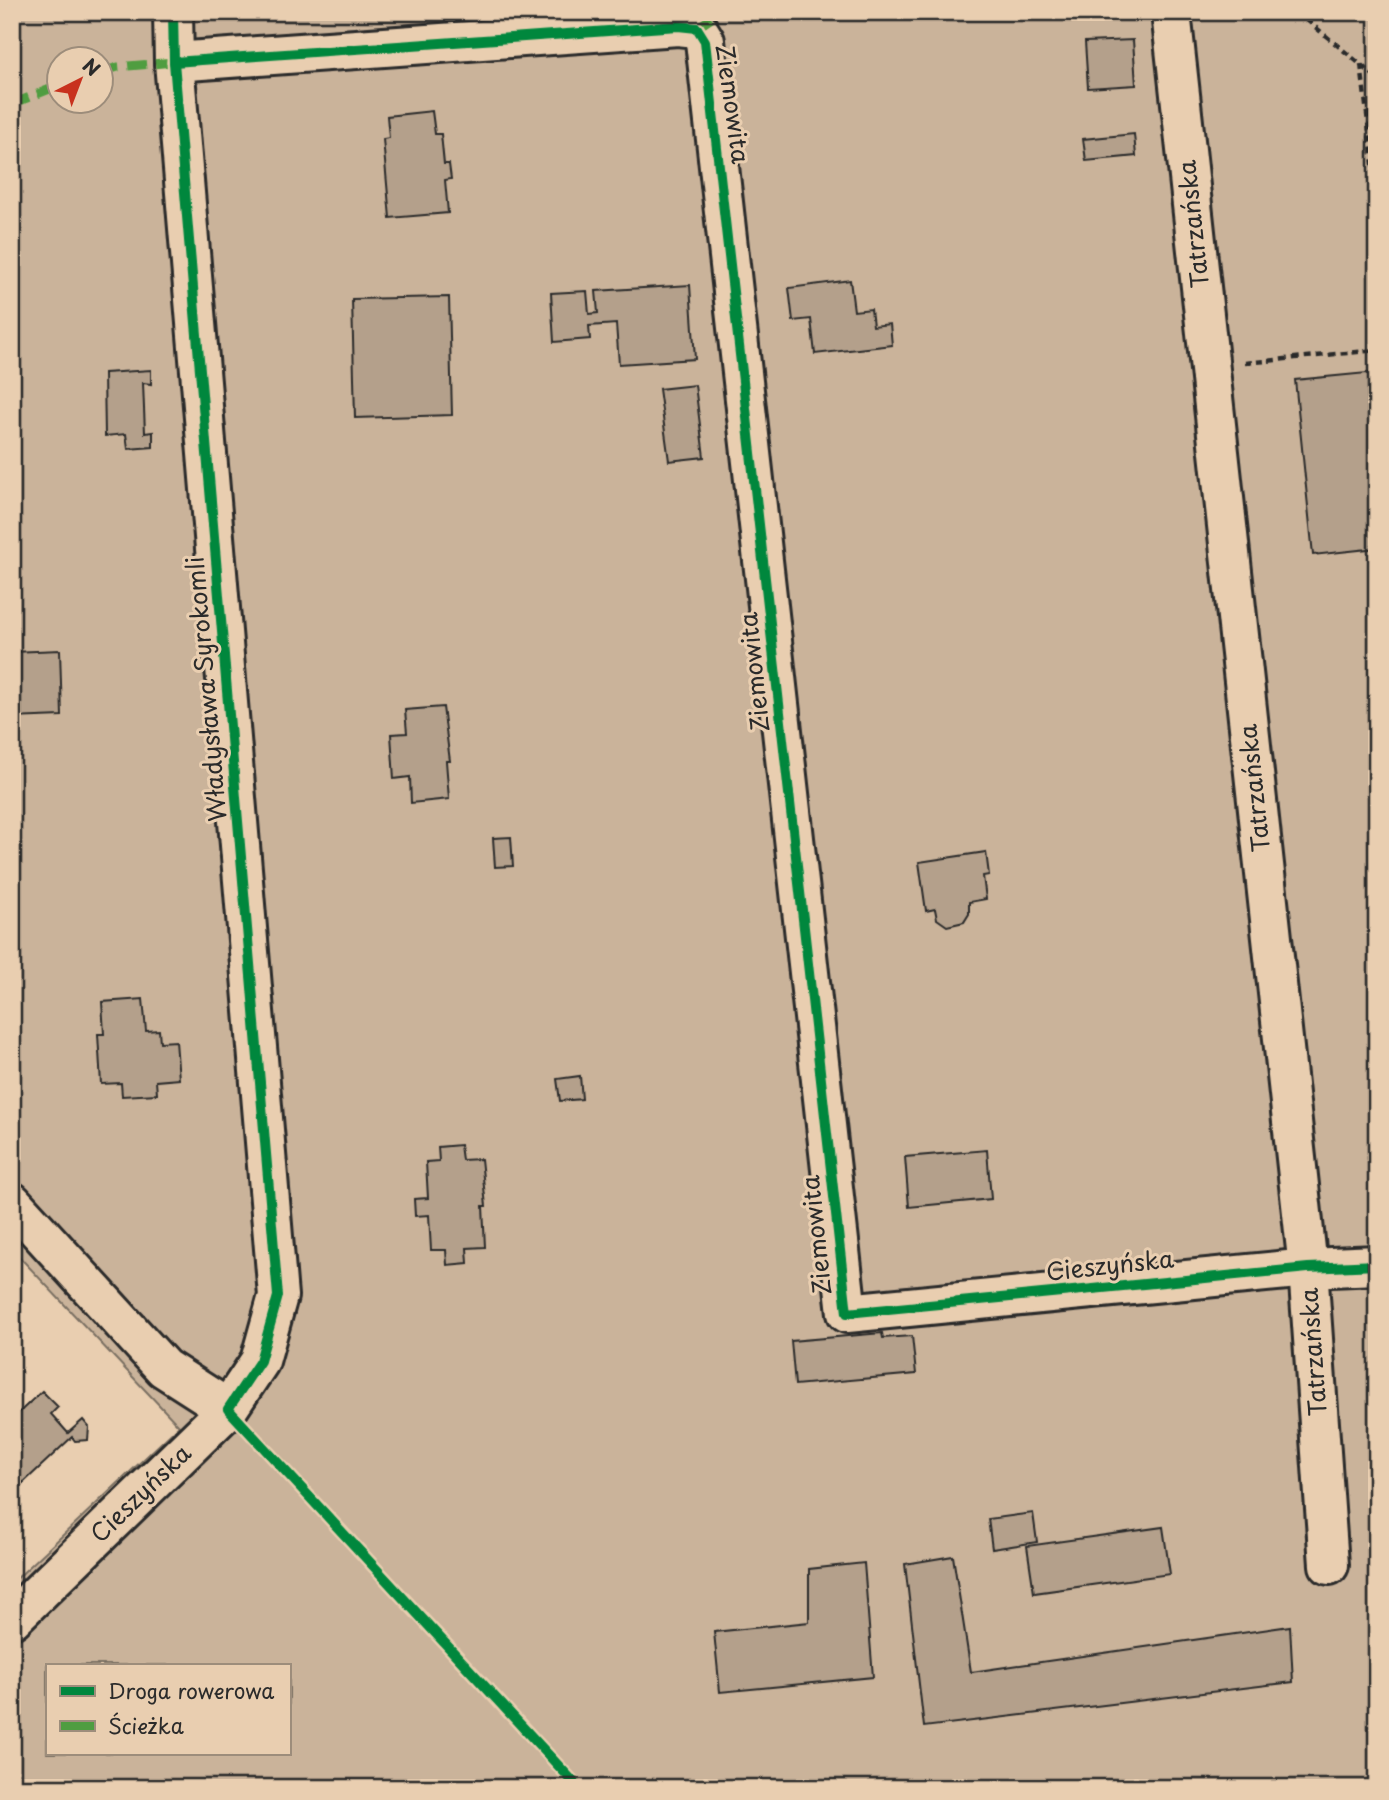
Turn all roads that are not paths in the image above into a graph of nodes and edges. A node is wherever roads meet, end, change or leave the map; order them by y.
1 (173, 12) edge
2 (1171, 12) edge
3 (174, 62) junction
4 (12, 1202) edge
5 (1377, 1265) edge
6 (1308, 1268) junction
7 (847, 1313) joint
8 (260, 1361) joint
9 (228, 1409) junction
10 (1329, 1565) dead end
11 (12, 1619) edge

1 - 3 street, Władysława Syrokomli
2 - 6 street, Tatrzańska
3 - 7 street, Ziemowita
3 - 8 street, Władysława Syrokomli
4 - 9 street
5 - 6 street, Cieszyńska
6 - 7 street, Cieszyńska
6 - 10 street, Tatrzańska
8 - 9 street, Cieszyńska
9 - 11 street, Cieszyńska

